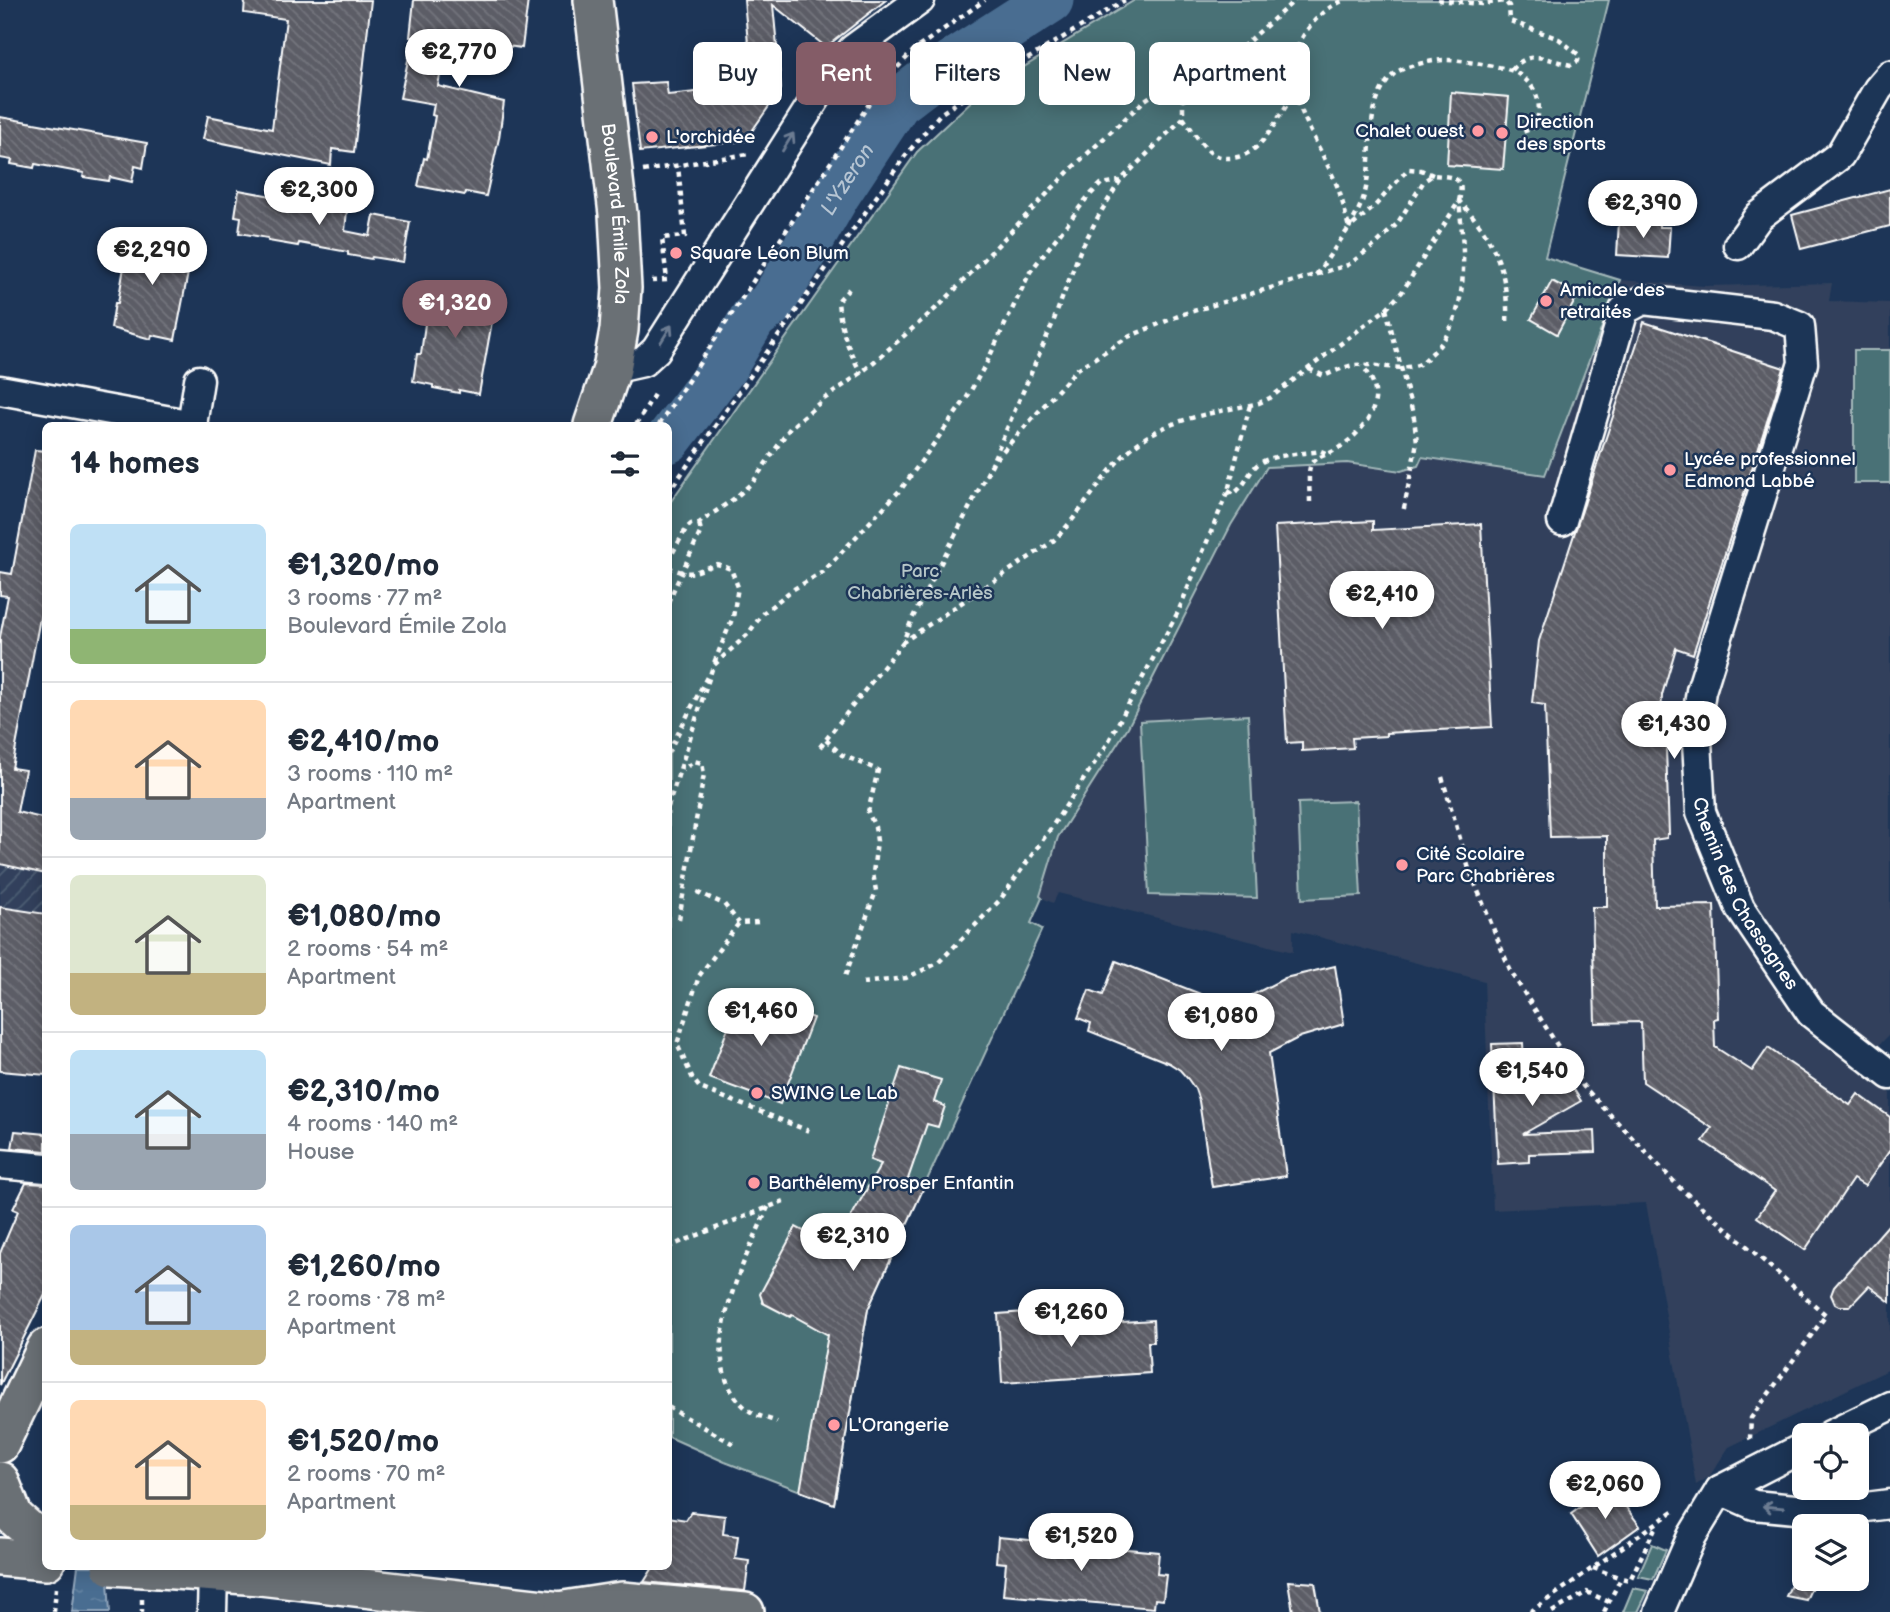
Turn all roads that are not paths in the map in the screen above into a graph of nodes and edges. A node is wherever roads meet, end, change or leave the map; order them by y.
1 (593, 0) edge
2 (909, 4) edge
3 (1890, 75) edge
4 (1738, 245) dead end
5 (612, 369) junction
6 (199, 380) dead end
7 (0, 390) edge
8 (176, 422) edge
9 (193, 422) edge
10 (594, 422) edge
11 (1562, 521) dead end
12 (1890, 1075) edge
13 (0, 1164) edge
14 (42, 1168) edge
15 (42, 1356) edge
16 (1890, 1406) edge
17 (1855, 1423) edge
18 (0, 1444) edge
19 (1792, 1453) edge
20 (0, 1481) edge
21 (1720, 1490) junction
22 (1890, 1504) edge
23 (33, 1535) edge
24 (3, 1557) edge
25 (42, 1561) edge
26 (173, 1570) edge
27 (213, 1573) junction
28 (567, 1611) edge
29 (212, 1612) edge
30 (745, 1612) edge
31 (1659, 1612) edge

1 - 5 main road, Boulevard Émile Zola
5 -> 2 street
3 - 4 street
5 - 10 main road, Boulevard Émile Zola
6 - 9 street
7 - 8 street
11 - 12 street, Chemin des Chassagnes
13 - 14 street
15 - 18 main road
16 - 17 street
19 - 21 street
20 - 23 main road
22 -> 21 street
21 - 31 street
24 - 25 main road
26 - 27 main road, bridge
27 - 28 main road
27 - 29 street
28 - 30 main road

